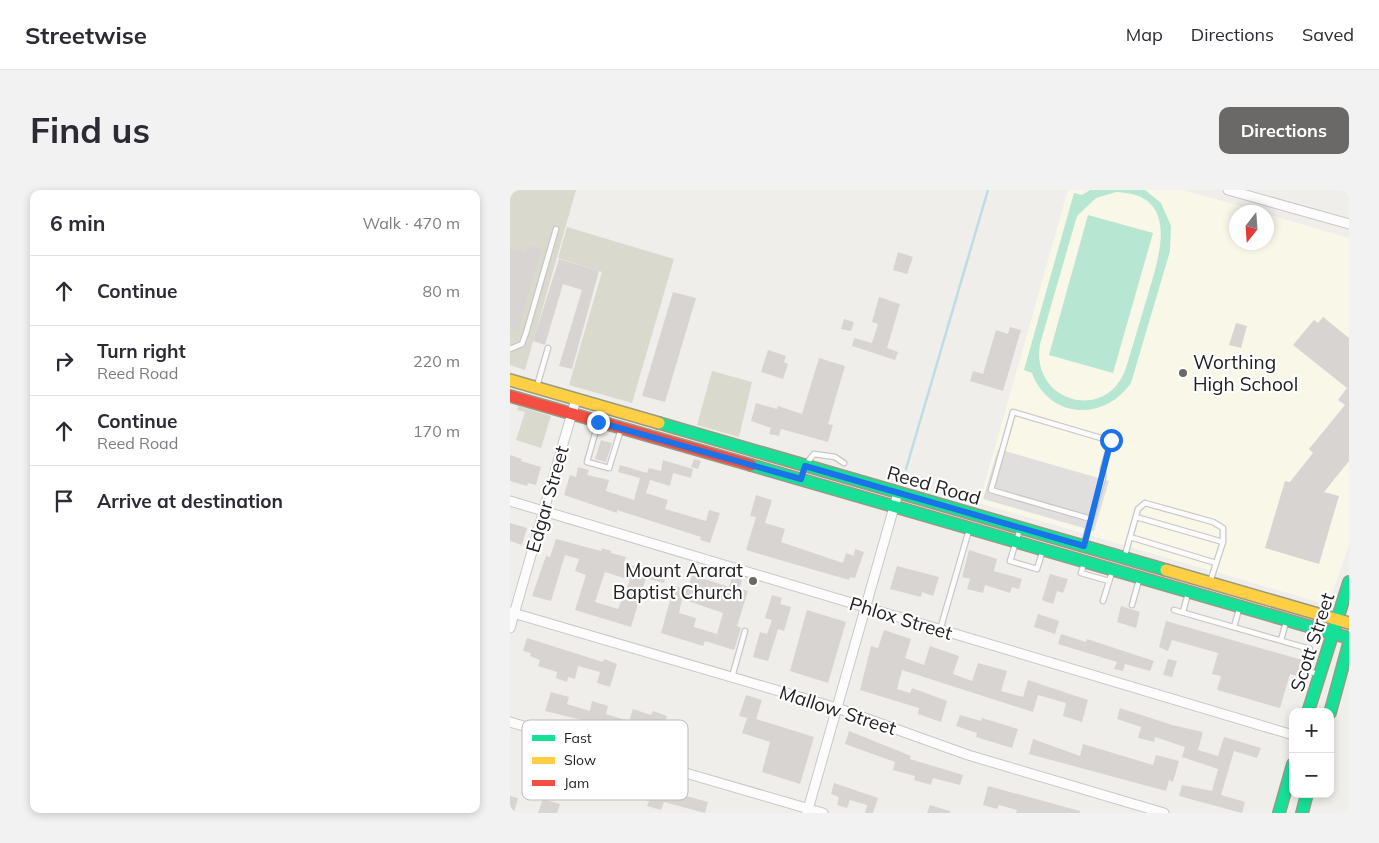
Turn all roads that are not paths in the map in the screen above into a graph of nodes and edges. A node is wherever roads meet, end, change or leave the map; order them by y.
1 (1228, 190) edge
2 (1349, 224) edge
3 (556, 229) dead end
4 (548, 348) dead end
5 (510, 349) edge
6 (510, 380) edge
7 (537, 388) junction
8 (510, 396) edge
9 (576, 399) junction
10 (572, 414) junction
11 (598, 422) junction
12 (621, 428) junction
13 (688, 432) junction
14 (684, 446) junction
15 (844, 463) dead end
16 (805, 466) junction
17 (801, 479) junction
18 (898, 493) junction
19 (510, 501) edge
20 (895, 506) junction
21 (543, 511) junction
22 (1136, 517) junction
23 (1091, 519) junction
24 (1020, 527) junction
25 (969, 528) junction
26 (1130, 537) junction
27 (1016, 542) junction
28 (1223, 542) junction
29 (1084, 546) junction
30 (1043, 550) junction
31 (1124, 558) junction
32 (1216, 563) junction
33 (1110, 576) junction
34 (1140, 579) junction
35 (1349, 582) edge
36 (1210, 583) junction
37 (1188, 593) junction
38 (1205, 598) junction
39 (1103, 602) dead end
40 (1132, 605) dead end
41 (866, 606) junction
42 (1239, 608) junction
43 (1174, 610) dead end
44 (512, 612) edge
45 (1183, 612) junction
46 (1336, 620) junction
47 (1287, 621) junction
48 (1349, 623) edge
49 (1234, 627) junction
50 (510, 628) edge
51 (940, 630) junction
52 (745, 631) dead end
53 (1332, 633) junction
54 (1349, 638) edge
55 (1281, 640) junction
56 (1349, 643) edge
57 (1319, 674) junction
58 (732, 677) junction
59 (837, 708) junction
60 (1309, 708) edge
61 (1331, 708) edge
62 (510, 722) edge
63 (522, 726) edge
64 (1289, 734) edge
65 (688, 775) edge
66 (1289, 778) edge
67 (1307, 798) edge
68 (807, 811) edge
69 (823, 813) edge
70 (1164, 813) edge
71 (1279, 813) edge
72 (1302, 813) edge

1 - 2 street
3 - 5 lane
4 - 7 lane
6 - 7 street, Reed Road
7 - 9 street, Reed Road
8 - 10 street, Reed Road
9 - 10 street, Edgar Street
9 - 13 street, Reed Road
10 - 11 street, Reed Road
10 - 21 street, Edgar Street
11 - 12 street, Reed Road
11 - 12 lane
12 - 14 street, Reed Road
13 - 14 street
13 - 16 street, Reed Road
14 - 17 street, Reed Road
15 - 16 lane
16 - 17 street
16 - 18 street, Reed Road
17 - 20 street, Reed Road
18 - 20 street
18 - 24 street, Reed Road
19 - 21 street, Phlox Street
20 - 25 street, Reed Road
20 - 41 street
21 - 41 street, Phlox Street
21 - 44 street, Edgar Street
22 - 26 lane
22 - 28 lane
22 - 28 lane
23 - 23 lane
23 - 29 lane
24 - 27 lane
24 - 29 street, Reed Road
25 - 27 street, Reed Road
25 - 51 lane
26 - 31 lane
26 - 32 lane
27 - 30 street, Reed Road
27 - 30 lane
28 - 32 lane
29 - 31 street, Reed Road
30 - 33 street, Reed Road
31 - 36 street, Reed Road
32 - 36 lane
33 - 34 street, Reed Road
33 - 39 lane
34 - 37 street, Reed Road
34 - 40 lane
35 - 46 street, Scott Street
36 - 38 street
36 - 46 street, Reed Road
37 - 38 street, Reed Road
37 - 45 lane
38 - 42 street, Reed Road
41 - 51 street, Phlox Street
41 - 59 street
42 - 47 street, Reed Road
42 - 49 lane
43 - 45 lane
44 - 50 street, Edgar Street
44 - 58 street, Mallow Street
45 - 49 lane
46 - 48 street, Reed Road
46 - 53 street, Scott Street
47 - 53 street, Reed Road
47 - 55 lane
49 - 55 lane
51 - 64 street, Phlox Street
52 - 58 lane
53 - 54 street, Reed Road
53 - 57 street, Scott Street
55 - 57 lane
56 - 61 street, Scott Street
57 - 60 street, Scott Street
58 - 59 street, Mallow Street
59 - 68 street
59 - 70 street, Mallow Street
62 - 63 street
65 - 68 street
66 - 71 street
67 - 72 street
68 - 69 street

